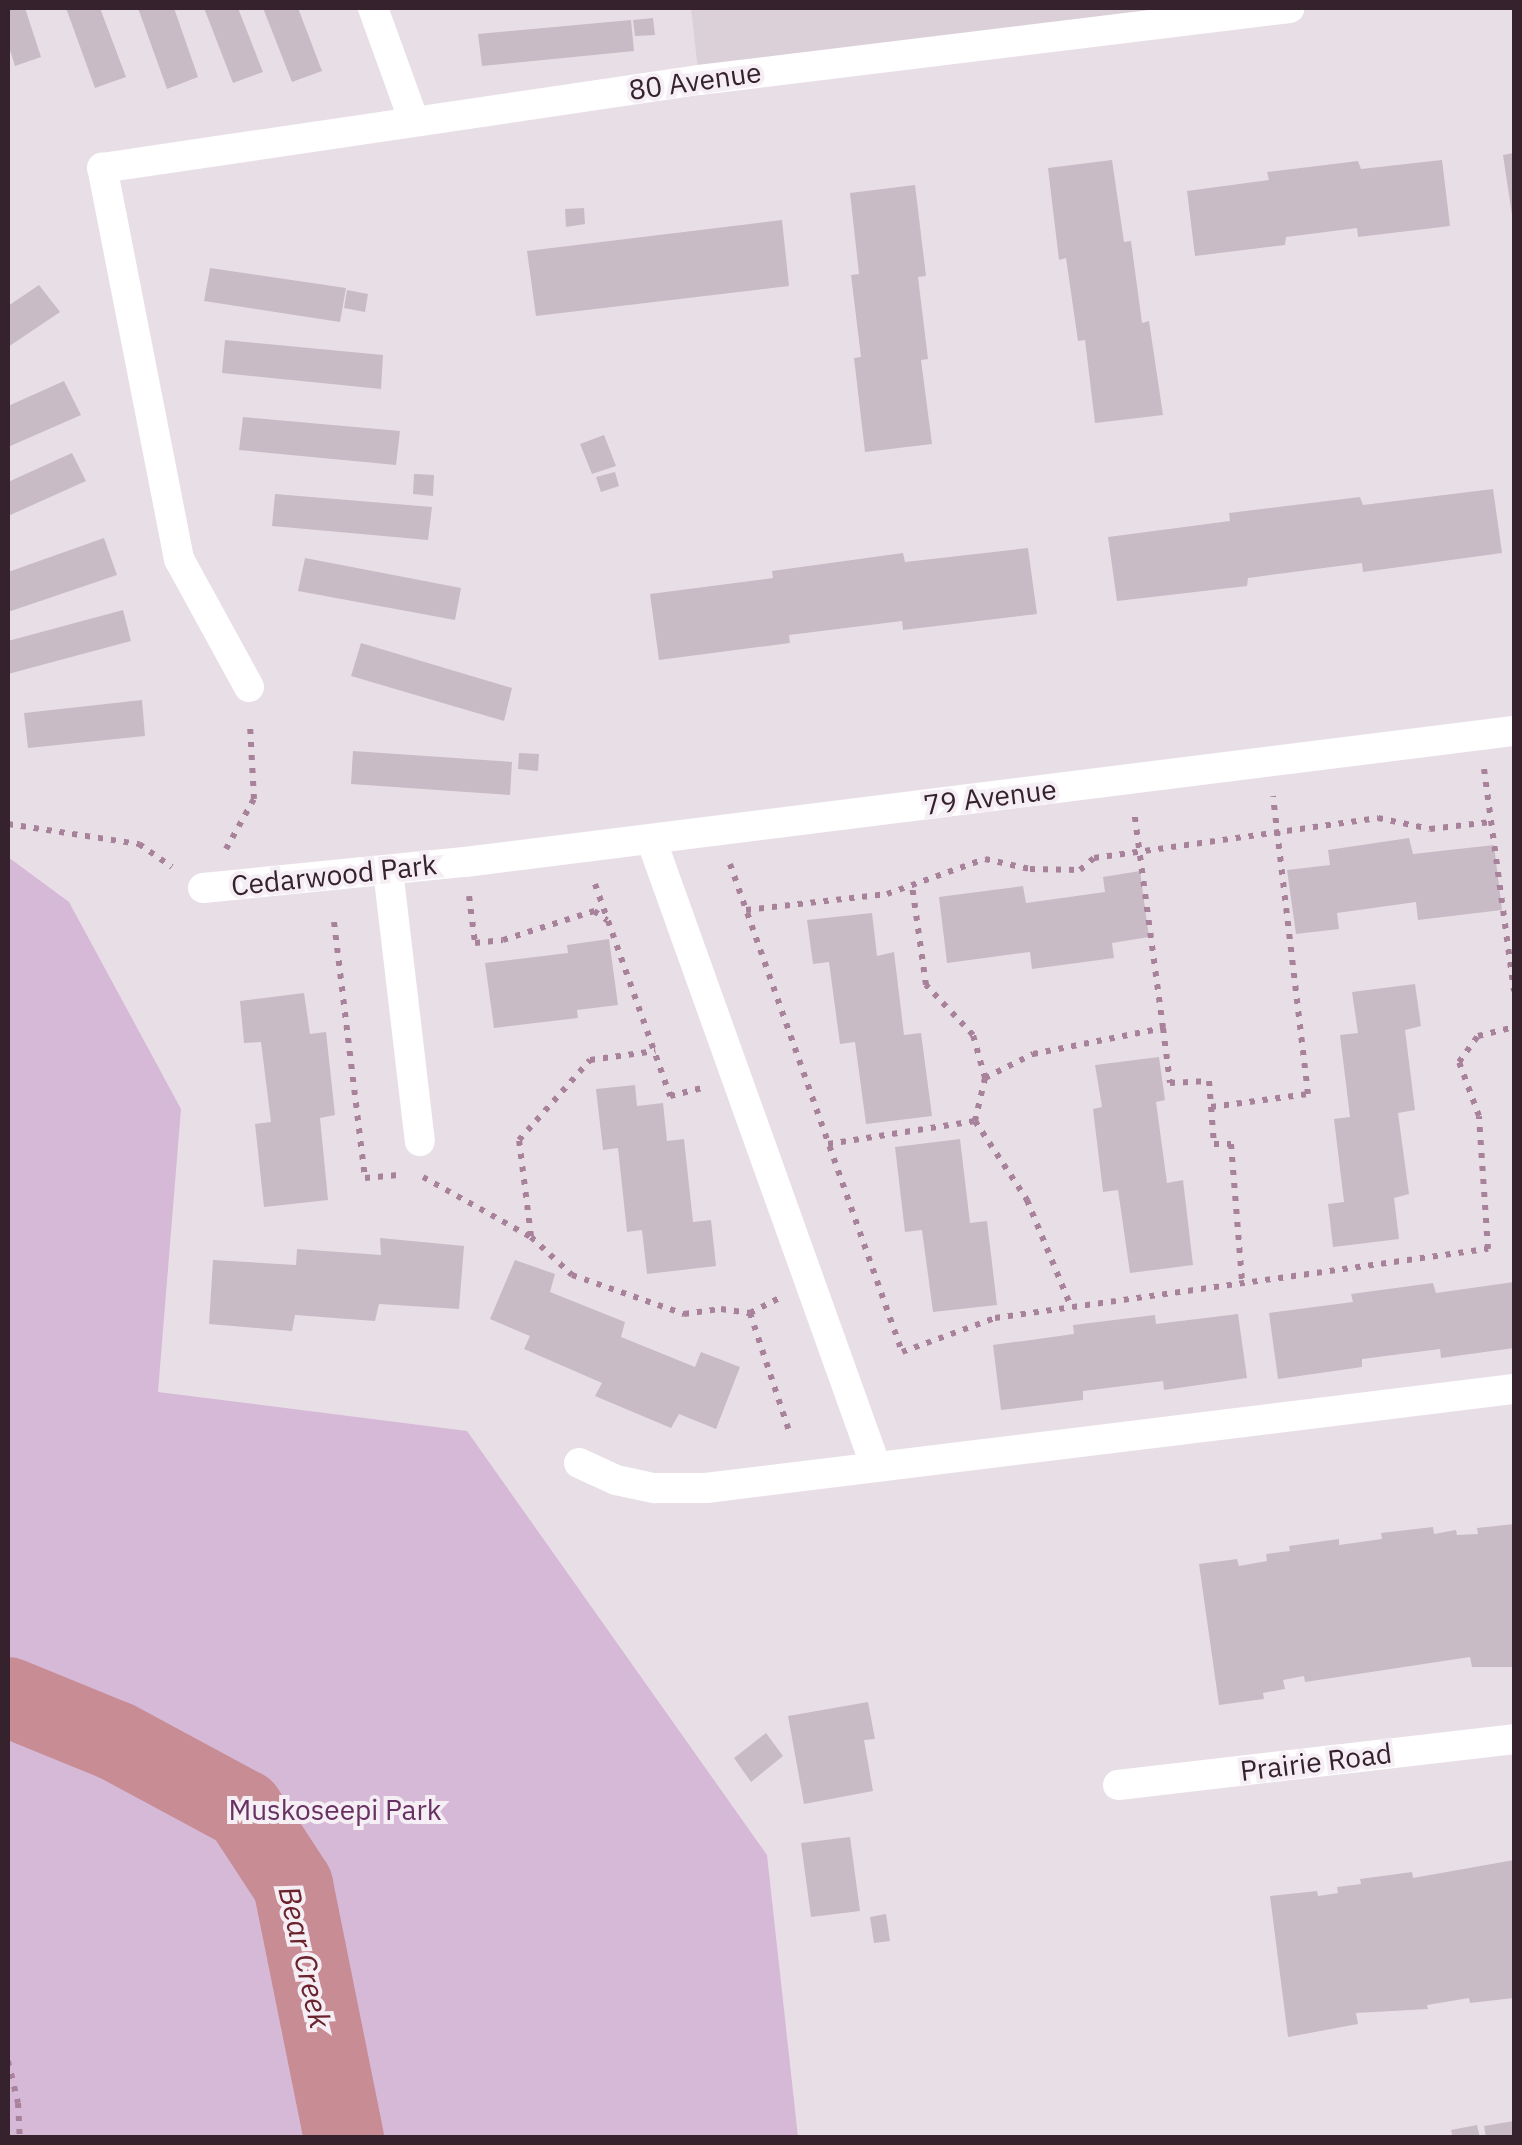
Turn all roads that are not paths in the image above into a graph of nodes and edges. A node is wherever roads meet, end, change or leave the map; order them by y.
1 (372, 8) edge
2 (1271, 9) edge
3 (414, 121) junction
4 (249, 687) road end
5 (1514, 731) edge
6 (652, 839) junction
7 (465, 862) joint
8 (388, 870) junction
9 (204, 888) road end
10 (420, 1141) dead end
11 (1514, 1389) edge
12 (580, 1463) dead end
13 (876, 1467) junction
14 (1514, 1738) edge
15 (1118, 1785) dead end

1 - 3 street
2 - 3 street, 80 Avenue
3 - 4 street, 80 Avenue
5 - 6 street, 79 Avenue
6 - 7 street, 79 Avenue
6 - 13 street
7 - 8 street, Cedarwood Park
8 - 9 street, Cedarwood Park
8 - 10 street
11 - 13 street
12 - 13 street
14 - 15 street, Prairie Road

